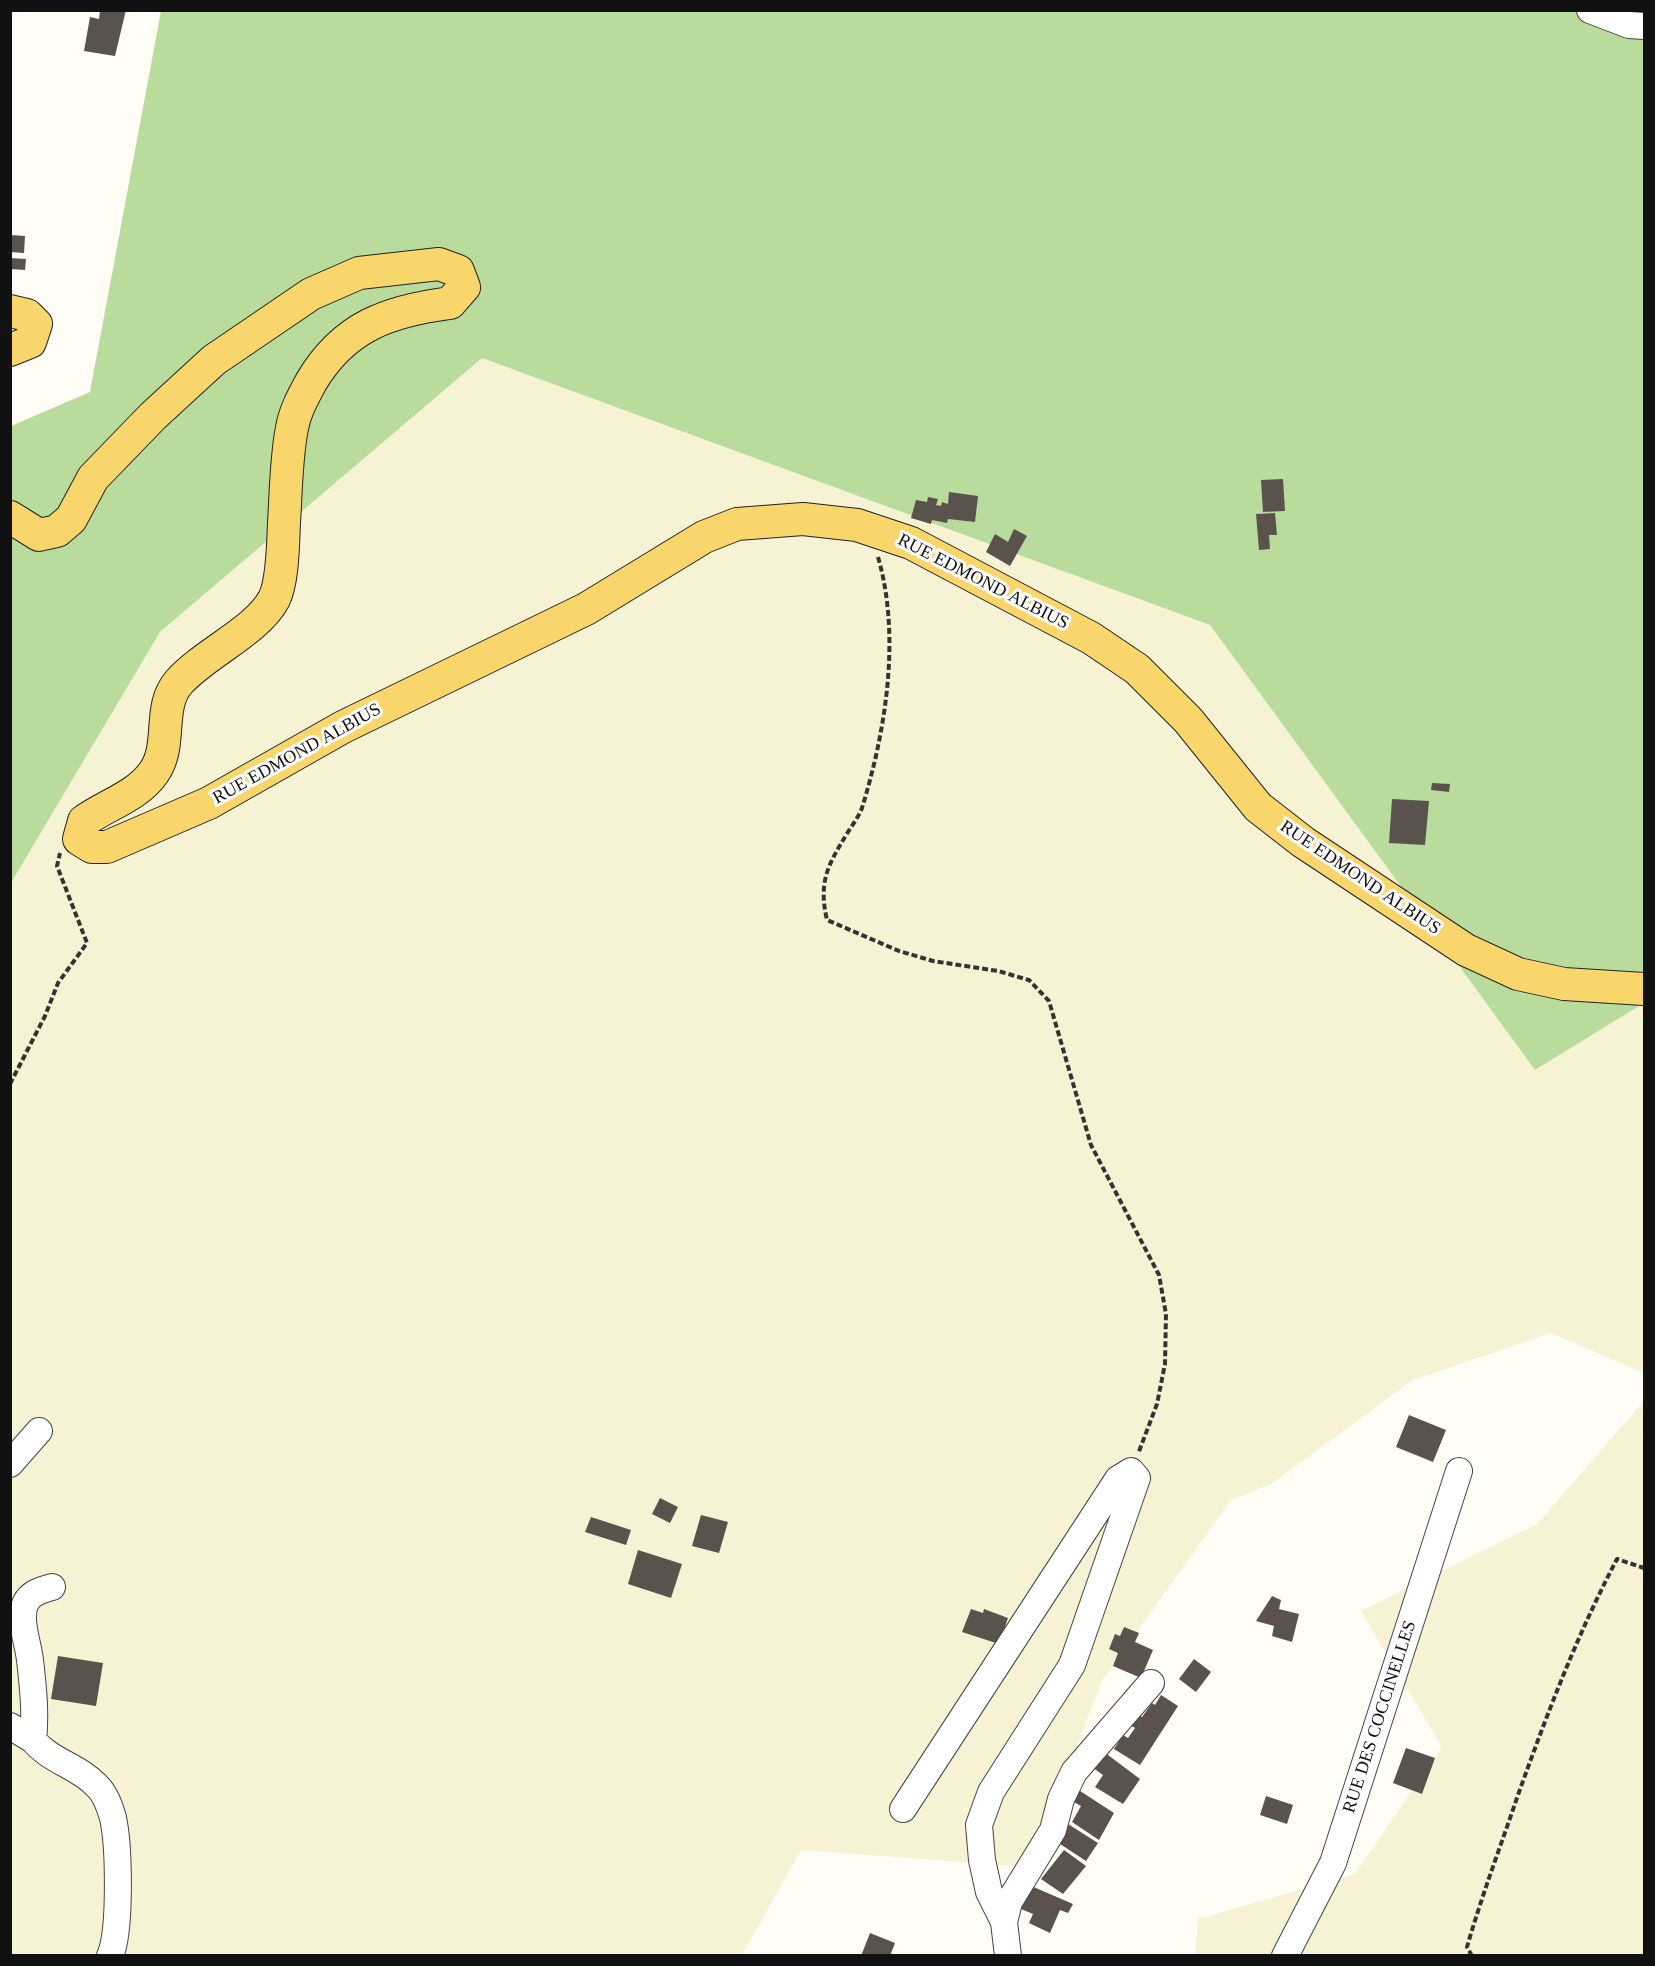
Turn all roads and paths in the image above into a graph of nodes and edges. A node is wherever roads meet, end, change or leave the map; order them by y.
1 (1590, 10) edge
2 (1644, 26) edge
3 (10, 312) edge
4 (10, 350) edge
5 (10, 518) edge
6 (856, 525) junction
7 (78, 840) junction
8 (1644, 989) edge
9 (10, 1084) edge
10 (39, 1431) dead end
11 (10, 1464) edge
12 (1459, 1471) dead end
13 (1134, 1475) junction
14 (1644, 1568) edge
15 (52, 1587) dead end
16 (1152, 1683) dead end
17 (10, 1726) edge
18 (33, 1740) junction
19 (903, 1809) dead end
20 (1004, 1922) junction
21 (110, 1956) edge
22 (1008, 1956) edge
23 (1285, 1956) edge
24 (1472, 1956) edge

1 - 2 street
3 - 4 main road
5 - 7 main road
6 - 7 main road, RUE EDMOND ALBIUS
6 - 8 main road, RUE EDMOND ALBIUS
6 - 13 path
7 - 9 path
10 - 11 street
12 - 23 street, RUE DES COCCINELLES
13 - 19 street
13 - 20 street
14 - 24 path
15 - 18 street
16 - 20 street
17 - 18 street
18 - 21 street
20 - 22 street

